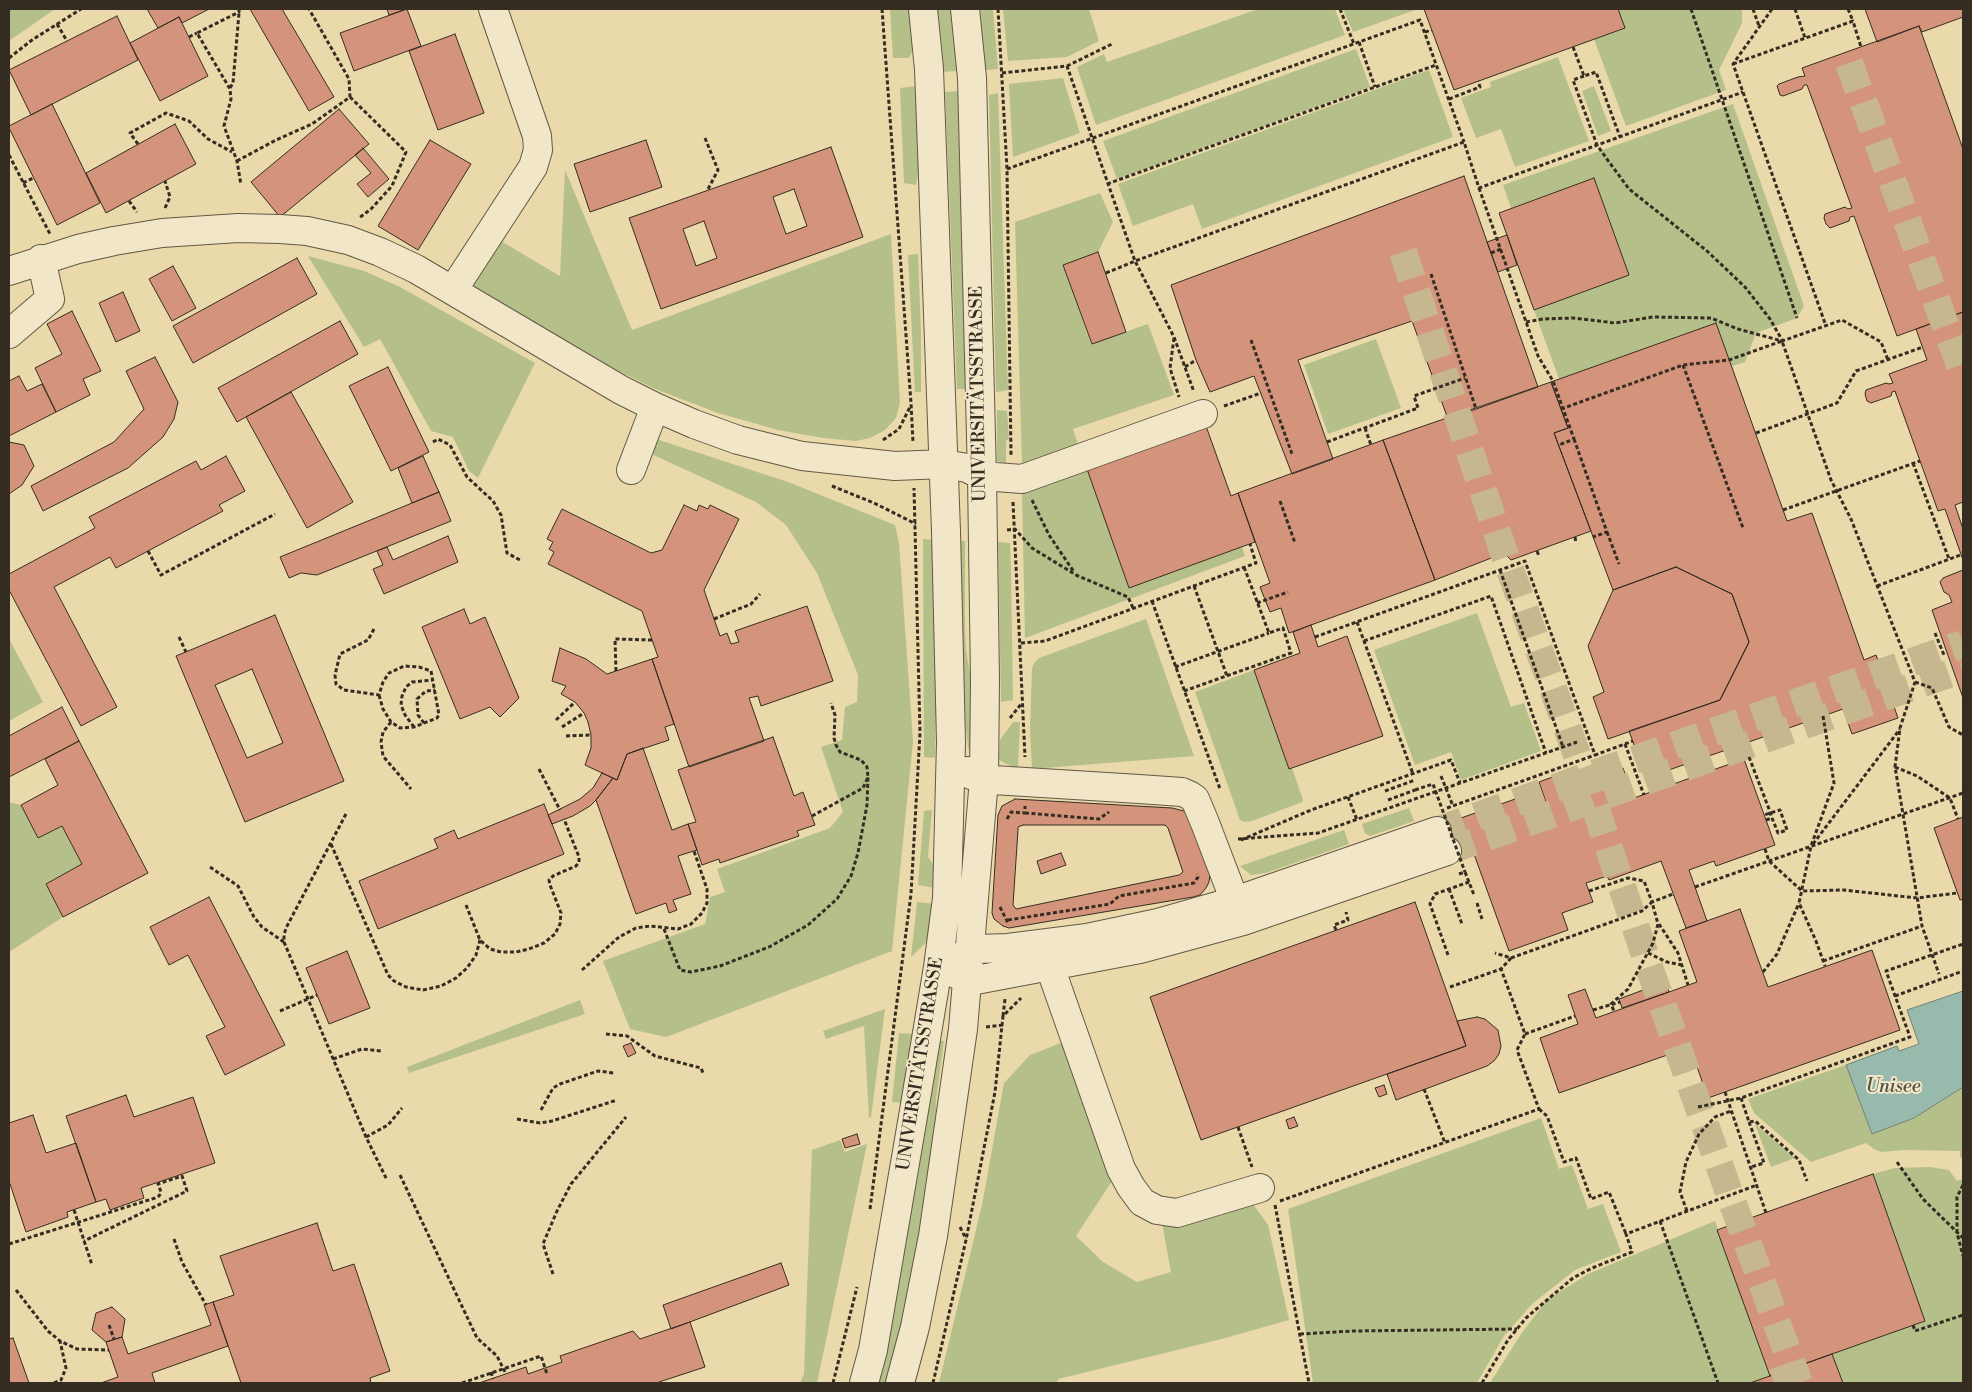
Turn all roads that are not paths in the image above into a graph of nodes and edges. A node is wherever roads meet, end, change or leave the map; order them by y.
1 (493, 9) edge
2 (923, 9) edge
3 (965, 9) edge
4 (41, 259) junction
5 (9, 270) edge
6 (453, 290) junction
7 (9, 334) edge
8 (655, 407) junction
9 (1195, 417) road end
10 (944, 464) junction
11 (631, 470) dead end
12 (982, 476) junction
13 (951, 742) junction
14 (984, 779) junction
15 (1442, 831) tunnel mouth
16 (1239, 911) junction
17 (968, 952) junction
18 (938, 967) junction
19 (1050, 967) junction
20 (967, 979) junction
21 (1260, 1188) dead end
22 (864, 1383) edge
23 (900, 1383) edge

1 - 6 street
2 - 10 street, UNIVERSITÄTSSTRASSE
3 - 12 street, UNIVERSITÄTSSTRASSE
4 - 5 street
4 - 6 street
4 - 7 street
6 - 8 street
8 - 10 street
8 - 11 street
9 - 12 street
10 - 12 street
10 - 13 street, UNIVERSITÄTSSTRASSE
12 - 14 street, UNIVERSITÄTSSTRASSE
13 - 14 street, UNIVERSITÄTSSTRASSE
13 - 18 street, UNIVERSITÄTSSTRASSE
14 - 16 street
14 - 17 street, UNIVERSITÄTSSTRASSE
15 - 16 street
16 - 17 street
16 - 19 street
17 - 18 street
17 - 20 street, UNIVERSITÄTSSTRASSE
18 - 20 street
18 - 22 street, UNIVERSITÄTSSTRASSE
19 - 20 street
19 - 21 street
20 - 23 street, UNIVERSITÄTSSTRASSE

